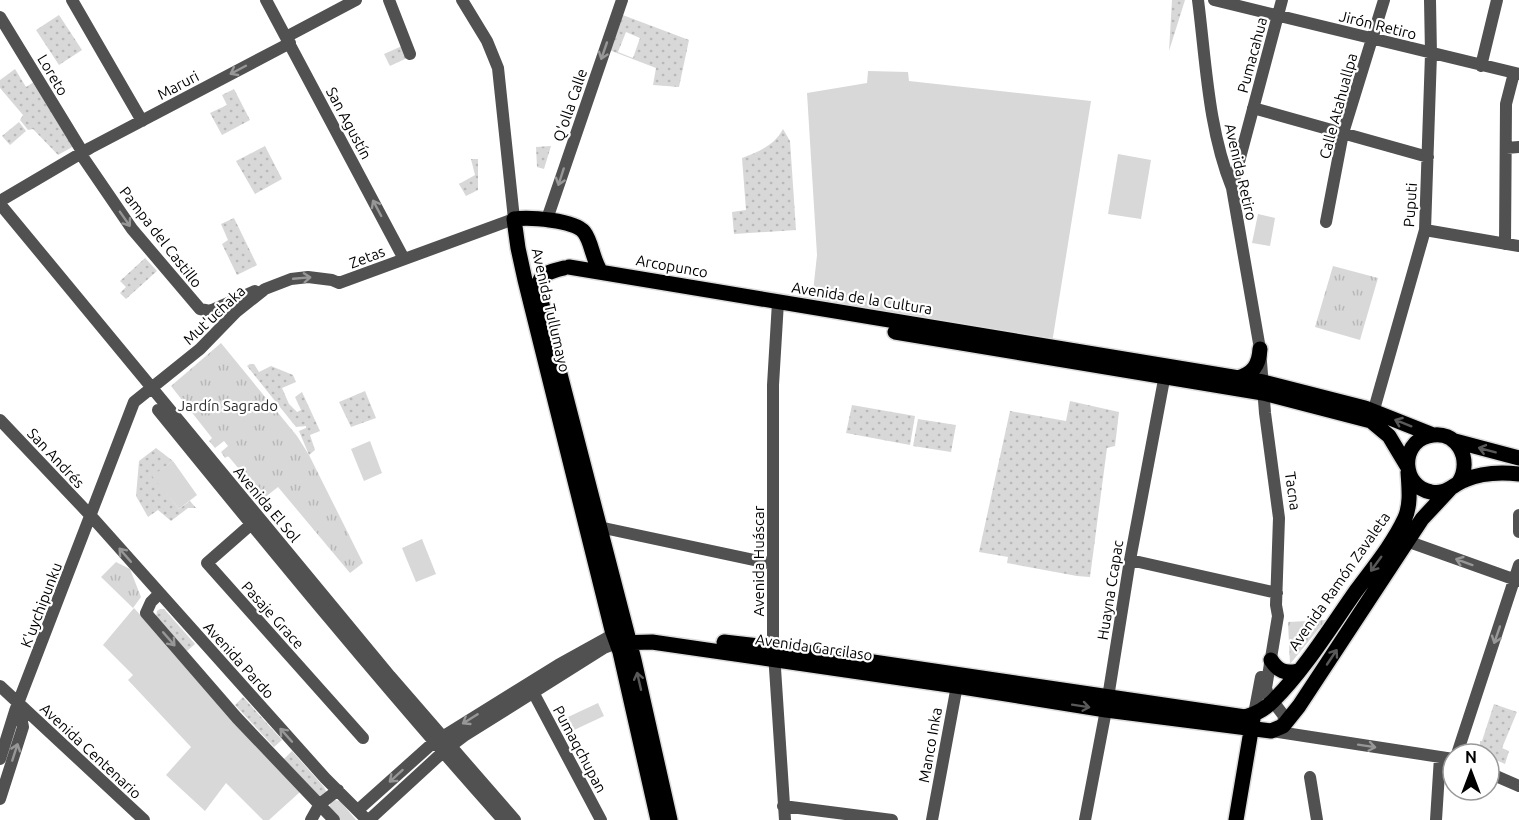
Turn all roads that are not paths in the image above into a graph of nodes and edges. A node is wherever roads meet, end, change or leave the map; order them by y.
1 (72, 0) edge
2 (266, 0) edge
3 (356, 0) edge
4 (389, 0) edge
5 (462, 0) edge
6 (622, 0) edge
7 (1198, 0) edge
8 (1214, 0) edge
9 (1282, 0) edge
10 (1384, 0) edge
11 (1430, 0) edge
12 (1497, 0) edge
13 (1231, 2) edge
14 (1278, 16) junction
15 (0, 17) edge
16 (288, 40) junction
17 (1372, 40) junction
18 (410, 54) dead end
19 (1431, 54) junction
20 (1481, 66) junction
21 (1516, 74) edge
22 (1253, 108) junction
23 (142, 121) junction
24 (1343, 133) junction
25 (1519, 147) edge
26 (1506, 148) junction
27 (80, 151) junction
28 (1428, 156) junction
29 (1232, 188) junction
30 (0, 203) edge
31 (0, 216) edge
32 (547, 219) junction
33 (509, 221) junction
34 (1326, 222) dead end
35 (1425, 230) junction
36 (1505, 244) junction
37 (1519, 246) edge
38 (590, 248) junction
39 (404, 259) junction
40 (521, 262) junction
41 (566, 267) junction
42 (601, 272) junction
43 (339, 283) joint
44 (265, 289) junction
45 (774, 304) junction
46 (1260, 349) junction
47 (1166, 370) junction
48 (1237, 378) junction
49 (1263, 388) junction
50 (148, 391) junction
51 (1373, 413) junction
52 (0, 420) edge
53 (1433, 435) junction
54 (1455, 441) junction
55 (1519, 458) edge
56 (1408, 469) junction
57 (1519, 474) edge
58 (1455, 486) junction
59 (1519, 515) edge
60 (91, 516) junction
61 (255, 521) junction
62 (599, 527) junction
63 (1519, 532) edge
64 (1401, 539) junction
65 (1130, 560) junction
66 (773, 564) junction
67 (1519, 565) edge
68 (1517, 580) edge
69 (159, 594) junction
70 (1277, 599) junction
71 (621, 638) junction
72 (774, 653) junction
73 (1271, 660) junction
74 (1298, 671) junction
75 (958, 681) junction
76 (0, 686) edge
77 (533, 692) junction
78 (1273, 700) junction
79 (18, 704) junction
80 (1107, 704) junction
81 (1255, 718) junction
82 (1277, 728) junction
83 (363, 738) dead end
84 (1461, 742) edge
85 (442, 744) junction
86 (1440, 757) joint
87 (0, 759) edge
88 (1310, 777) dead end
89 (1501, 778) edge
90 (1519, 786) edge
91 (338, 790) junction
92 (0, 799) edge
93 (320, 804) junction
94 (358, 810) junction
95 (784, 813) edge
96 (144, 820) edge
97 (311, 820) edge
98 (334, 820) edge
99 (368, 820) edge
100 (503, 820) edge
101 (515, 820) edge
102 (601, 820) edge
103 (658, 820) edge
104 (670, 820) edge
105 (838, 820) edge
106 (892, 820) edge
107 (932, 820) edge
108 (1085, 820) edge
109 (1236, 820) edge
110 (1317, 820) edge
111 (1436, 820) edge

1 - 23 street
2 - 16 street, San Agustín
3 - 16 street, Maruri
4 - 18 street
5 - 33 street, Avenida Tullumayo
6 -> 32 street, Q'olla Calle
7 - 29 street, Avenida Retiro
8 - 13 street, Jirón Retiro
9 - 14 street, Pumacahua
10 - 17 street, Calle Atahuallpa
11 - 19 street, Puputi
12 - 20 street
13 - 14 street, Jirón Retiro
14 - 17 street, Jirón Retiro
14 - 22 street, Pumacahua
15 - 27 street, Loreto
16 -> 23 street, Maruri
39 -> 16 street, San Agustín
17 - 19 street, Jirón Retiro
17 - 24 street, Calle Atahuallpa
19 - 20 street, Jirón Retiro
19 - 28 street, Puputi
20 - 21 street, Jirón Retiro
21 - 26 street
22 - 24 street
22 - 29 street, Pumacahua
23 - 27 street, Maruri
24 - 28 street
24 - 34 street, Calle Atahuallpa
25 - 26 street
26 - 36 street
27 - 30 street, Maruri
27 -> 44 street, Pampa del Castillo
28 - 35 street, Puputi
29 - 46 street, Avenida Retiro
30 - 50 street, Avenida El Sol
31 - 50 street, Avenida El Sol
32 - 33 main road
32 - 38 main road
33 - 39 street, Zetas
33 - 40 main road, Avenida Tullumayo
35 - 36 street
35 - 51 street, Puputi
36 - 37 street
38 - 41 main road, Avenida Tullumayo
38 - 42 main road
39 - 43 street, Zetas
40 - 41 main road, Arcopunco
40 - 71 main road, Avenida Tullumayo
41 - 42 main road, Arcopunco
41 - 62 main road, Avenida Tullumayo
42 - 45 main road, Arcopunco
44 -> 43 street, Mut'uchaka
44 - 50 street, Mut'uchaka
45 - 47 main road, Avenida de la Cultura
45 - 66 street, Avenida Huáscar
46 - 48 main road
46 - 49 street, Avenida Retiro
47 - 48 main road, Avenida de la Cultura
47 - 49 main road, Avenida de la Cultura
47 - 65 street, Huayna Ccapac
48 - 49 main road, Avenida de la Cultura
49 - 51 main road, Avenida de la Cultura
49 - 70 street, Tacna
50 - 60 street, Mut'uchaka
50 - 61 street, Avenida El Sol
53 -> 51 main road, Avenida de la Cultura
51 - 56 main road, Avenida de la Cultura
52 - 60 street, San Andrés
53 - 54 main road
53 - 56 main road
55 -> 54 main road
54 - 58 main road
56 - 58 main road
56 - 64 main road, Avenida Ramón Zavaleta
57 - 58 main road
58 - 64 main road, Avenida Ramón Zavaleta
59 - 63 street
69 -> 60 street, Avenida Pardo
60 - 79 street, K'uychipunku
61 - 83 street, Pasaje Grace
61 - 85 street, Avenida El Sol
62 - 66 street
62 - 71 main road, Avenida Tullumayo
68 -> 64 street
64 -> 74 main road, Avenida Ramón Zavaleta
82 -> 64 main road, Avenida Ramón Zavaleta
65 - 70 street
65 - 80 street, Huayna Ccapac
66 - 72 street, Avenida Huáscar
67 - 68 street
68 -> 84 street
91 -> 69 street, Avenida Pardo
69 -> 93 street
70 - 73 street, Tacna
70 - 81 street, Tacna
71 - 72 main road, Avenida Garcilaso
71 - 77 street
71 -> 85 street
71 - 103 main road, Avenida Tullumayo
104 -> 71 main road, Avenida Tullumayo
72 - 75 main road, Avenida Garcilaso
72 - 95 street, Avenida Huáscar
73 - 74 main road
73 - 78 street, Tacna
74 - 78 main road, Avenida Ramón Zavaleta
75 - 80 main road, Avenida Garcilaso
75 - 107 street, Manco Inka
76 - 79 street, Avenida Centenario
77 - 85 street
77 - 102 street, Pumaqchupan
78 - 81 main road
78 - 82 street, Tacna
79 - 87 street, K'uychipunku
92 -> 79 street
79 - 96 street, Avenida Centenario
80 - 81 main road, Avenida Garcilaso
80 - 108 street, Huayna Ccapac
81 - 82 main road, Avenida Garcilaso
81 - 109 main road, Tacna
82 -> 86 street
85 -> 94 street
85 - 99 street
85 - 100 street, Avenida El Sol
85 - 101 street, Avenida El Sol
86 - 111 street
88 - 110 street
89 - 90 street
91 - 93 street
91 - 94 street, Avenida Pardo
93 - 97 street
93 - 98 street
94 - 99 street, Avenida Pardo
95 - 105 street
95 - 106 street

